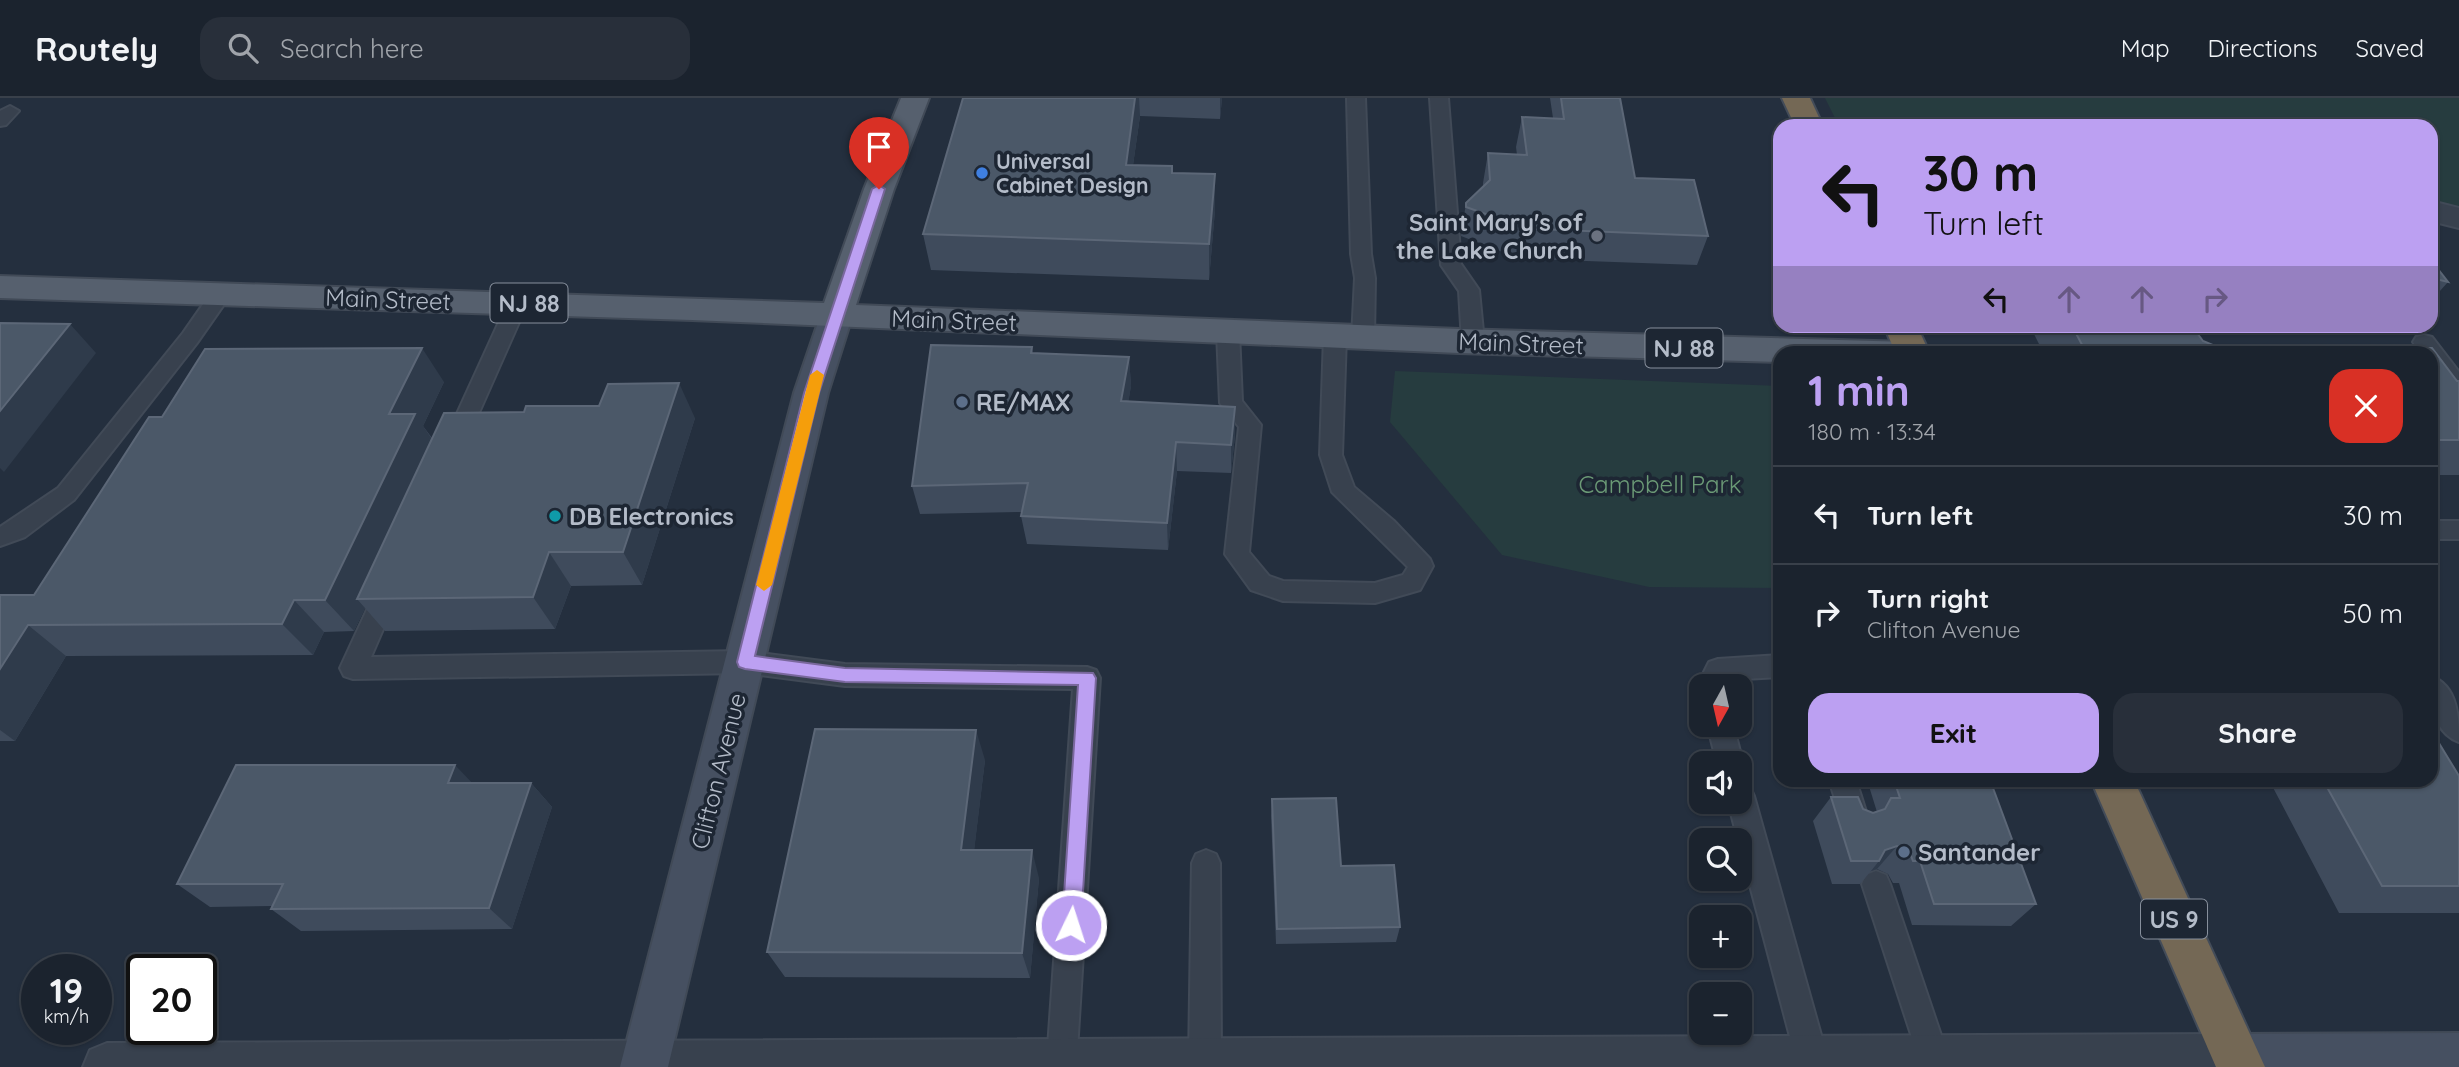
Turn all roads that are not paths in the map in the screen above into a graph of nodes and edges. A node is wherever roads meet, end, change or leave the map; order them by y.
1 (915, 98) edge
2 (1356, 98) edge
3 (1439, 98) edge
4 (1796, 98) edge
5 (1806, 119) edge
6 (2438, 213) edge
7 (2459, 218) edge
8 (0, 287) edge
9 (220, 295) junction
10 (518, 302) junction
11 (837, 314) junction
12 (1228, 332) junction
13 (1349, 337) junction
14 (1474, 342) junction
15 (2424, 342) dead end
16 (2427, 346) edge
17 (1773, 350) edge
18 (2438, 360) edge
19 (2459, 387) edge
20 (444, 466) edge
21 (2438, 530) edge
22 (2458, 531) edge
23 (0, 537) edge
24 (399, 567) edge
25 (745, 662) junction
26 (1773, 666) edge
27 (1716, 674) edge
28 (2438, 698) edge
29 (2459, 731) edge
30 (1844, 787) edge
31 (2115, 787) edge
32 (1745, 814) edge
33 (1855, 821) edge
34 (1206, 863) dead end
35 (1876, 884) edge
36 (2459, 1057) edge
37 (1063, 1062) junction
38 (1955, 1062) edge
39 (2239, 1062) edge
40 (1231, 1063) edge
41 (1813, 1063) edge
42 (1431, 1064) edge
43 (1625, 1064) edge
44 (645, 1065) edge
45 (107, 1067) edge

1 - 11 main road
2 - 13 lane
3 - 14 lane
4 - 5 highway
6 - 7 street
8 - 9 main road, Main Street / NJ 88
9 - 10 main road, Main Street / NJ 88
9 - 23 lane
10 - 11 main road, Main Street / NJ 88
10 - 20 lane
11 - 12 main road, Main Street / NJ 88
11 - 25 street, Clifton Avenue
12 - 13 main road, Main Street / NJ 88
12 - 13 lane
13 - 14 main road, Main Street / NJ 88
14 - 17 main road, Main Street / NJ 88
15 - 16 lane
18 - 19 lane
21 - 22 lane
24 - 25 lane
25 - 37 lane
25 - 44 street, Clifton Avenue
26 - 27 lane
28 - 29 lane
30 - 33 lane
31 - 39 highway, US 9
32 - 41 lane
34 - 40 lane
35 - 38 lane
36 - 39 street
37 - 40 street
37 - 44 street
38 - 39 street
38 - 41 street
40 - 42 street
41 - 43 street
42 - 43 street
44 - 45 street

